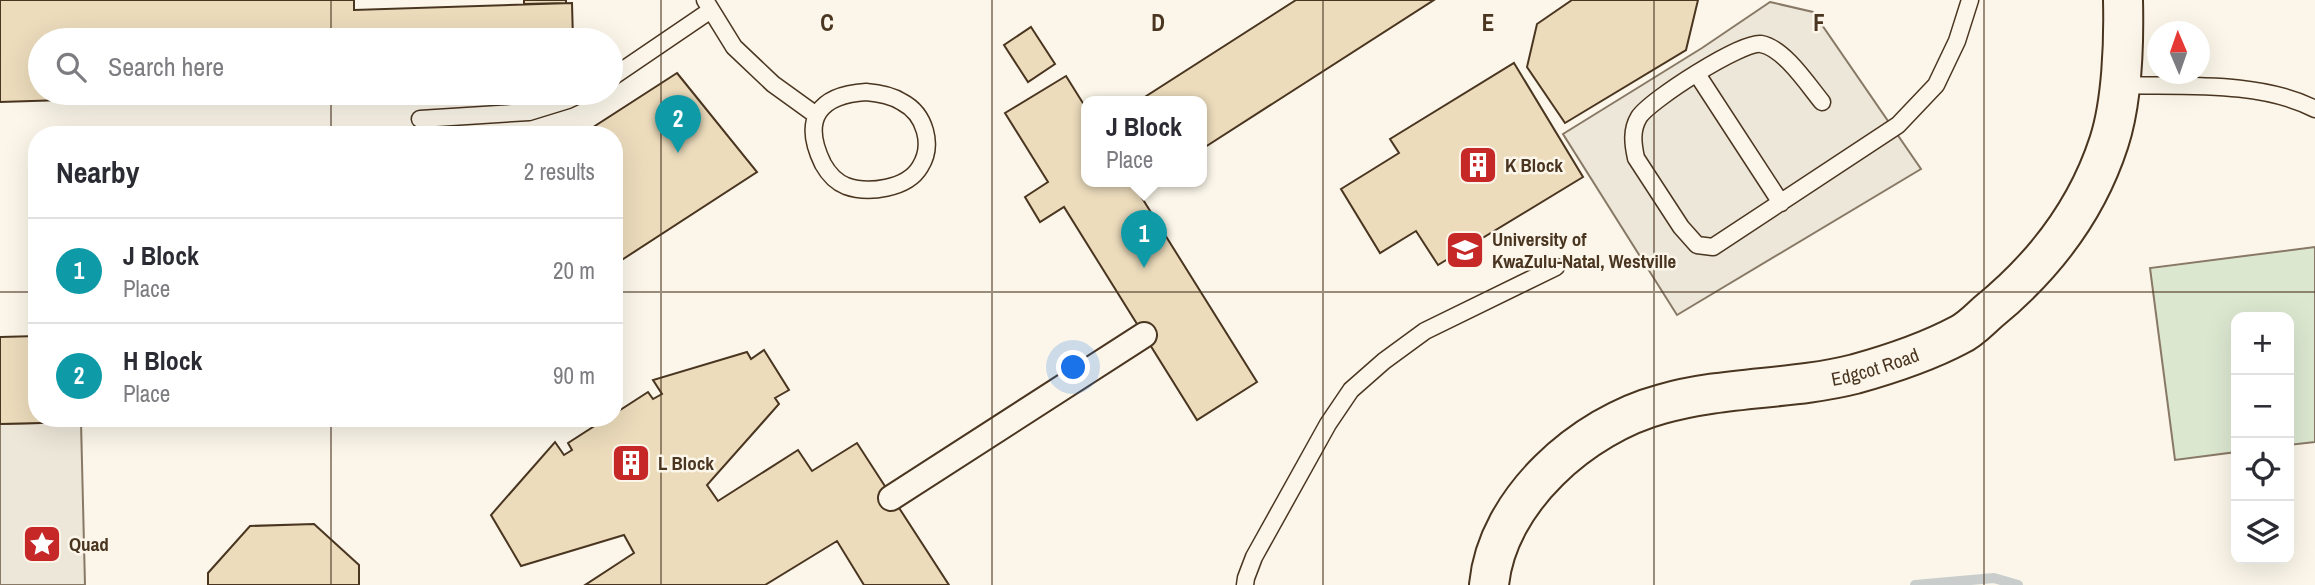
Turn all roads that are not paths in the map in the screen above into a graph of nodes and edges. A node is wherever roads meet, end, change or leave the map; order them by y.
1 (1970, 0) edge
2 (2123, 0) edge
3 (708, 5) edge
4 (623, 69) edge
5 (1697, 74) junction
6 (2119, 85) junction
7 (1822, 102) dead end
8 (552, 105) edge
9 (2315, 108) edge
10 (816, 115) junction
11 (420, 119) dead end
12 (1781, 203) junction
13 (1556, 267) dead end
14 (1144, 335) dead end
15 (891, 498) dead end
16 (1245, 585) edge
17 (1489, 585) edge

1 - 12 lane
2 - 6 street, Edgcot Road
3 - 4 lane
3 - 10 lane
5 - 7 lane
5 - 12 lane
5 - 12 lane
6 - 9 lane
6 - 17 street, Edgcot Road
8 - 11 lane
10 - 10 lane
13 - 16 lane
14 - 15 street

